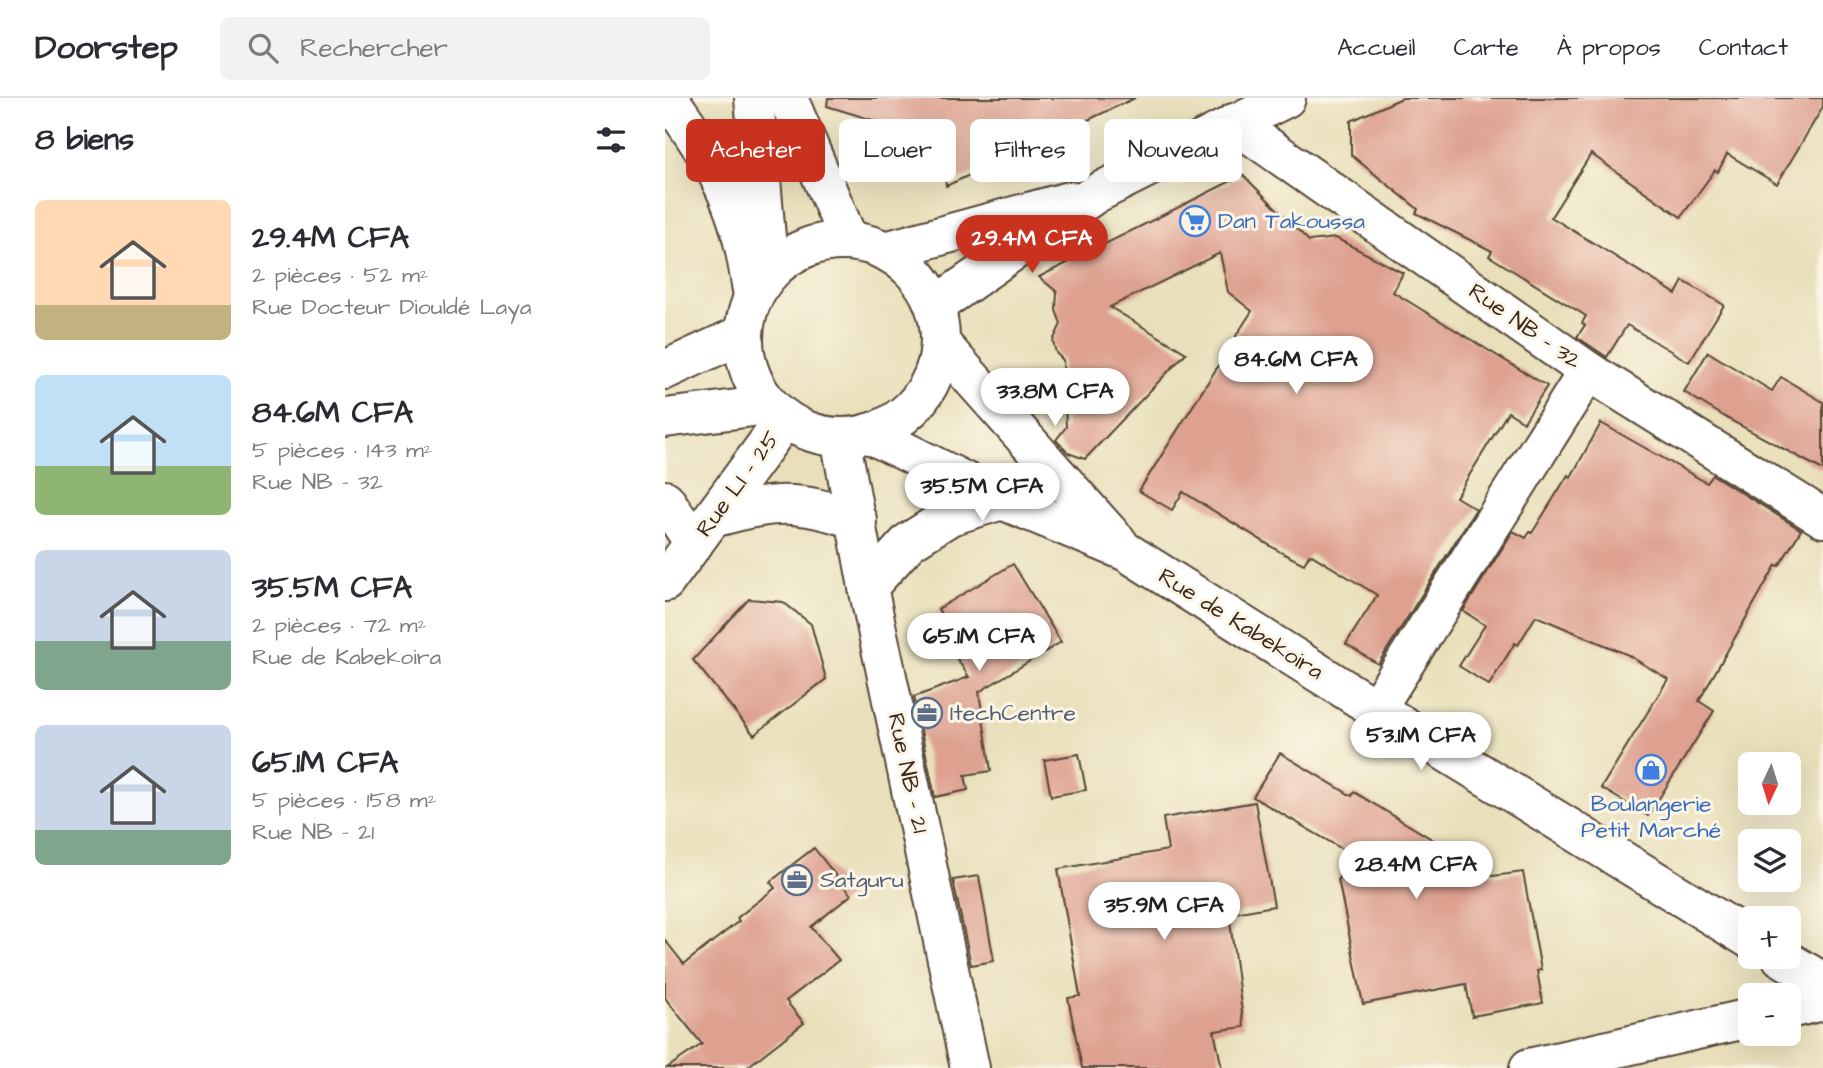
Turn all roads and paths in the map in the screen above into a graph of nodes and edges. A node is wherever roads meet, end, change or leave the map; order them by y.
1 (669, 98) edge
2 (754, 98) edge
3 (788, 98) edge
4 (1286, 98) edge
5 (1242, 119) edge
6 (1242, 129) edge
7 (1118, 182) edge
8 (1095, 194) junction
9 (849, 241) junction
10 (885, 251) junction
11 (761, 284) junction
12 (935, 306) junction
13 (743, 334) junction
14 (940, 344) junction
15 (665, 370) edge
16 (1588, 371) junction
17 (777, 412) junction
18 (665, 418) edge
19 (855, 435) junction
20 (665, 499) edge
21 (1002, 500) junction
22 (1823, 518) edge
23 (857, 520) junction
24 (703, 531) junction
25 (1125, 551) junction
26 (665, 582) edge
27 (868, 587) junction
28 (1376, 709) junction
29 (1738, 932) edge
30 (1801, 969) edge
31 (1823, 982) edge
32 (1823, 1001) edge
33 (1801, 1006) edge
34 (1738, 1021) edge
35 (970, 1068) edge
36 (1529, 1068) edge

1 - 11 street
2 - 11 street
3 - 9 street
4 - 5 street
6 - 16 street, Rue NB - 32
7 - 8 street
8 - 10 street
8 - 12 street
9 - 10 street
9 - 11 street
10 - 12 street
11 - 13 street
12 - 14 street
13 - 15 street
13 - 17 street
14 - 19 street
14 - 25 street, Rue de Kabekoira
16 - 22 street, Rue NB - 32
16 - 28 street
17 - 18 street
17 - 19 street
17 - 24 street, Rue LI - 25
19 - 21 street, Rue de Kabekoira
19 - 23 street, Rue NB - 21
20 - 24 street
21 - 25 street, Rue de Kabekoira
21 - 27 street
23 - 24 street
23 - 27 street, Rue NB - 21
24 - 26 street, Rue LI - 25
25 - 28 street, Rue de Kabekoira
27 - 35 street, Rue NB - 21
28 - 29 street, Rue de Kabekoira
30 - 31 street
32 - 33 street
34 - 36 street

